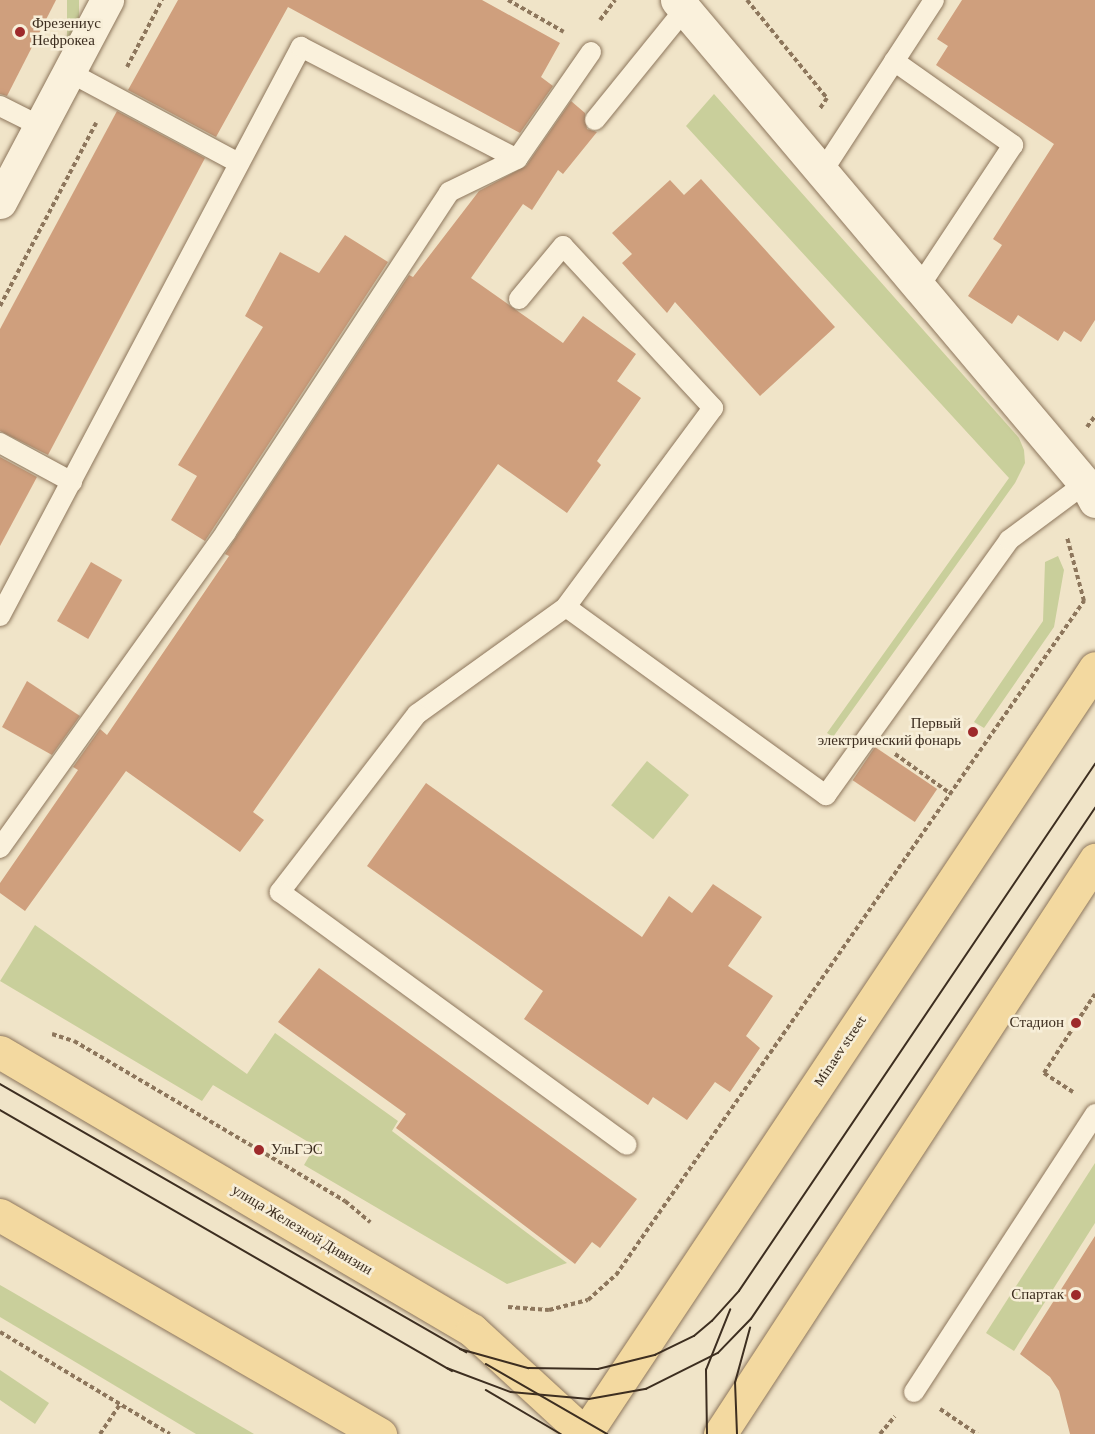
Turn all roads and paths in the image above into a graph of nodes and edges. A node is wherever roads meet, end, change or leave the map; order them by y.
1 (107, 0) edge
2 (162, 0) edge
3 (508, 0) edge
4 (747, 0) edge
5 (934, 0) edge
6 (681, 4) edge
7 (591, 52) dead end
8 (894, 61) junction
9 (578, 71) junction
10 (69, 72) junction
11 (111, 95) junction
12 (0, 106) edge
13 (815, 116) dead end
14 (595, 120) dead end
15 (40, 126) junction
16 (517, 159) junction
17 (239, 163) junction
18 (822, 172) junction
19 (0, 202) edge
20 (919, 287) junction
21 (519, 299) dead end
22 (0, 306) edge
23 (0, 444) edge
24 (72, 482) junction
25 (1092, 487) edge
26 (1084, 601) dead end
27 (566, 607) junction
28 (0, 616) edge
29 (1095, 668) edge
30 (870, 737) junction
31 (951, 794) junction
32 (0, 848) edge
33 (1095, 861) edge
34 (1086, 893) edge
35 (1095, 994) edge
36 (42, 1030) dead end
37 (0, 1052) edge
38 (1078, 1095) dead end
39 (1095, 1114) edge
40 (627, 1145) dead end
41 (0, 1215) edge
42 (379, 1229) dead end
43 (500, 1305) dead end
44 (0, 1332) edge
45 (914, 1392) joint
46 (120, 1404) junction
47 (100, 1434) edge
48 (170, 1434) edge
49 (380, 1434) edge
50 (585, 1434) edge
51 (720, 1434) edge
52 (977, 1434) edge

1 - 10 street
2 - 11 path
3 - 9 path
4 - 13 path
5 - 8 lane
6 - 14 lane
6 - 18 street
7 - 9 lane
8 - 18 lane
8 - 20 lane
9 - 16 lane
10 - 11 lane
10 - 15 street
11 - 17 lane
11 - 22 path
12 - 15 lane
15 - 19 street
16 - 17 lane
16 - 32 lane
17 - 24 lane
18 - 20 street
20 - 25 street
21 - 27 lane
23 - 24 lane
24 - 28 lane
25 - 30 lane
26 - 31 path
27 - 30 lane
27 - 40 lane
29 - 50 main road, Minaev street
30 - 31 path
31 - 43 path
33 - 34 main road
34 - 51 main road
35 - 38 path
36 - 42 path
37 - 50 main road, улица Железной Дивизии
39 - 45 lane
41 - 49 main road
44 - 46 path
45 - 52 path
46 - 47 path
46 - 48 path

